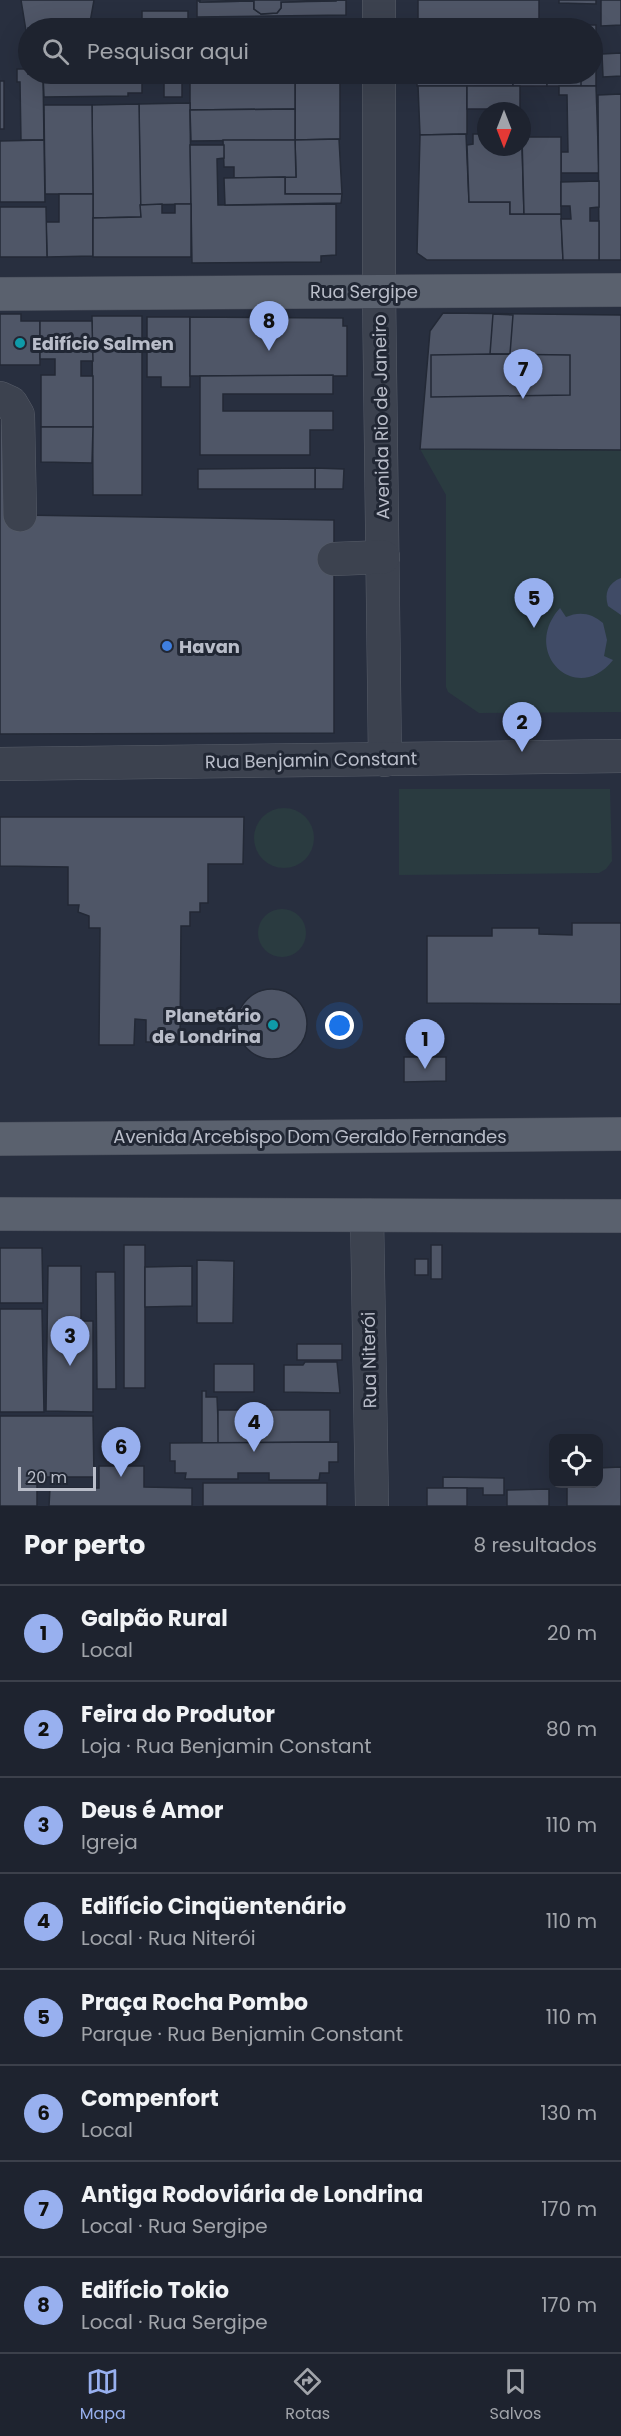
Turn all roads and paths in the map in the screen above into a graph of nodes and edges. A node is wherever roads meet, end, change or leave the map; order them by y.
1 (379, 0) edge
2 (379, 18) edge
3 (379, 84) edge
4 (621, 290) edge
5 (379, 291) junction
6 (0, 294) edge
7 (0, 398) edge
8 (20, 514) dead end
9 (383, 557) junction
10 (334, 559) dead end
11 (621, 756) edge
12 (386, 760) junction
13 (0, 764) edge
14 (621, 1134) edge
15 (0, 1139) edge
16 (0, 1214) edge
17 (367, 1215) junction
18 (621, 1216) edge
19 (372, 1506) edge

1 - 2 street
3 - 5 street, Avenida Rio de Janeiro
4 - 5 main road, Rua Sergipe
5 - 6 main road, Rua Sergipe
5 - 9 street, Avenida Rio de Janeiro
7 - 8 street
9 - 10 street
9 - 12 street, Avenida Rio de Janeiro
11 - 12 street, Rua Benjamin Constant
12 - 13 street, Rua Benjamin Constant
14 - 15 main road, Avenida Arcebispo Dom Geraldo Fernandes
16 - 17 main road
17 - 18 main road
17 - 19 street, Rua Niterói

